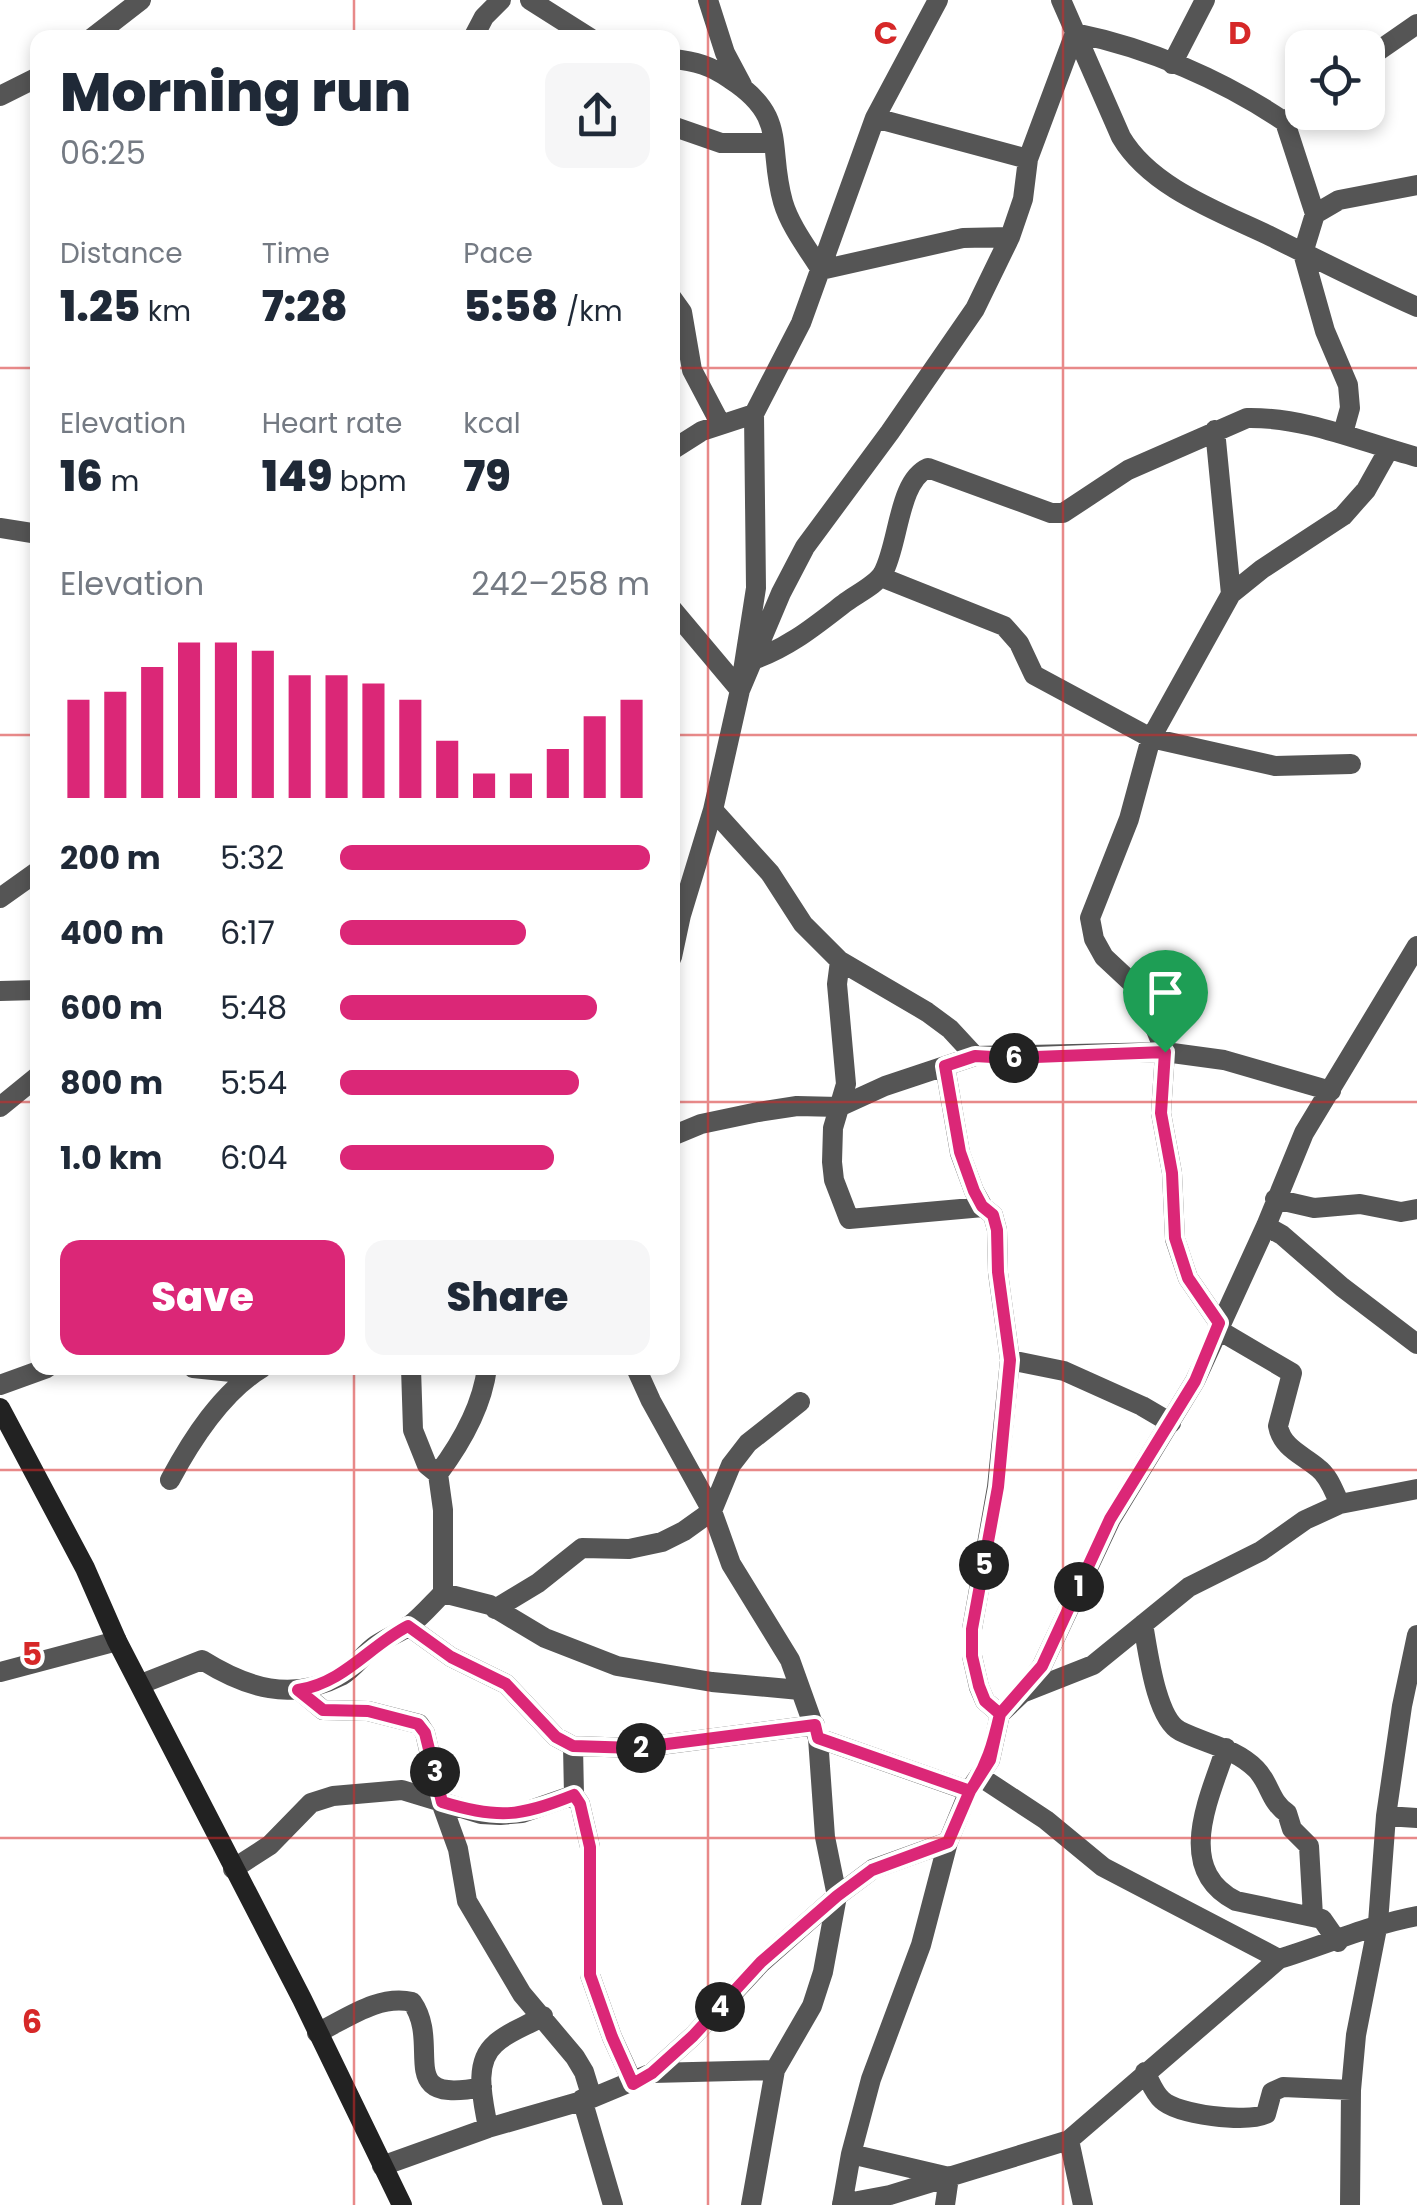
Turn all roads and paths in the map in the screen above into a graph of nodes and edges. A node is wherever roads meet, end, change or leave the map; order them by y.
1 (141, 0) edge
2 (500, 0) edge
3 (530, 0) edge
4 (708, 0) edge
5 (938, 0) edge
6 (1061, 0) edge
7 (1206, 0) edge
8 (1417, 24) edge
9 (102, 30) edge
10 (476, 30) edge
11 (577, 30) edge
12 (1075, 33) junction
13 (1385, 46) edge
14 (680, 60) edge
15 (1172, 64) junction
16 (30, 80) edge
17 (743, 87) junction
18 (0, 96) edge
19 (875, 118) junction
20 (1285, 122) edge
21 (680, 129) edge
22 (1288, 130) edge
23 (774, 143) junction
24 (1028, 159) junction
25 (1417, 185) edge
26 (1315, 214) junction
27 (1010, 237) junction
28 (1304, 253) junction
29 (821, 270) junction
30 (1417, 307) edge
31 (680, 309) edge
32 (754, 414) junction
33 (720, 424) junction
34 (1216, 430) junction
35 (1344, 433) junction
36 (680, 445) edge
37 (1389, 448) junction
38 (1417, 457) edge
39 (0, 528) edge
40 (30, 533) edge
41 (882, 577) junction
42 (1231, 594) junction
43 (680, 619) edge
44 (753, 660) junction
45 (740, 690) junction
46 (1151, 738) junction
47 (1351, 764) dead end
48 (713, 810) junction
49 (30, 877) edge
50 (0, 898) edge
51 (680, 920) edge
52 (1417, 946) edge
53 (840, 960) junction
54 (30, 990) edge
55 (0, 991) edge
56 (1165, 1052) junction
57 (975, 1056) junction
58 (945, 1066) junction
59 (30, 1082) edge
60 (1331, 1091) junction
61 (0, 1106) edge
62 (839, 1107) junction
63 (680, 1133) edge
64 (1275, 1199) junction
65 (982, 1206) junction
66 (1417, 1210) edge
67 (1266, 1226) junction
68 (1218, 1326) junction
69 (1417, 1344) edge
70 (1010, 1360) junction
71 (30, 1374) edge
72 (252, 1375) edge
73 (412, 1375) edge
74 (487, 1375) edge
75 (639, 1375) edge
76 (0, 1385) edge
77 (800, 1402) dead end
78 (0, 1408) edge
79 (1170, 1424) junction
80 (438, 1474) junction
81 (170, 1480) dead end
82 (1417, 1489) edge
83 (1340, 1504) junction
84 (712, 1511) junction
85 (443, 1594) junction
86 (495, 1609) junction
87 (1143, 1624) junction
88 (408, 1626) junction
89 (1417, 1635) edge
90 (117, 1641) junction
91 (0, 1672) edge
92 (141, 1684) junction
93 (298, 1690) junction
94 (800, 1690) junction
95 (1022, 1693) junction
96 (1410, 1706) edge
97 (1000, 1714) junction
98 (817, 1732) junction
99 (573, 1746) junction
100 (1226, 1748) junction
101 (974, 1784) junction
102 (574, 1795) junction
103 (442, 1802) junction
104 (1386, 1816) junction
105 (1417, 1818) edge
106 (948, 1842) junction
107 (233, 1869) junction
108 (837, 1896) junction
109 (1312, 1916) junction
110 (1417, 1916) edge
111 (1378, 1924) junction
112 (1338, 1942) junction
113 (1278, 1959) junction
114 (543, 2016) junction
115 (317, 2033) junction
116 (775, 2070) junction
117 (1145, 2072) junction
118 (642, 2078) junction
119 (482, 2087) junction
120 (1351, 2090) junction
121 (587, 2098) junction
122 (488, 2128) junction
123 (1068, 2140) junction
124 (851, 2154) junction
125 (382, 2166) junction
126 (949, 2177) junction
127 (842, 2204) edge
128 (402, 2205) edge
129 (613, 2205) edge
130 (751, 2205) edge
131 (945, 2205) edge
132 (1083, 2205) edge
133 (1350, 2205) edge

1 - 9 street
2 - 10 street
3 - 11 street
4 - 17 street
5 - 19 street
6 - 12 street
7 - 15 street
8 - 13 street
12 - 15 street
12 - 24 street
12 - 28 street
14 - 17 street
15 - 20 street
16 - 18 street
17 - 23 street
19 - 24 street
19 - 29 street
21 - 23 street
22 - 26 street
23 - 29 street
24 - 27 street
25 - 26 street
26 - 28 street
27 - 29 street
27 - 44 street
28 - 30 street
28 - 35 street
29 - 32 street
31 - 33 street
32 - 33 street
32 - 45 street
33 - 36 street
34 - 35 street
34 - 41 street
34 - 42 street
35 - 37 street
37 - 38 street
37 - 42 street
39 - 40 street
41 - 44 street
41 - 46 street
42 - 46 street
43 - 45 street
44 - 45 street
45 - 48 street
46 - 47 street
46 - 56 street
48 - 51 street
48 - 53 street
49 - 50 street
52 - 60 street
53 - 57 street
53 - 62 street
54 - 55 street
56 - 57 street
56 - 60 street
56 - 68 street
57 - 58 street
58 - 62 street
58 - 65 street
59 - 61 street
60 - 64 street
62 - 63 street
62 - 65 street
64 - 66 street
64 - 67 street
65 - 70 street
67 - 68 street
67 - 69 street
68 - 79 street
68 - 83 street
70 - 79 street
70 - 97 street
71 - 76 street
72 - 81 street
73 - 80 street
74 - 80 street
75 - 84 street
77 - 84 street
78 - 90 street
79 - 95 street
80 - 85 street
82 - 83 street
83 - 87 street
84 - 86 street
84 - 94 street
85 - 86 street
85 - 88 street
86 - 94 street
87 - 95 street
87 - 100 street
88 - 93 street
88 - 99 street
89 - 96 street
90 - 91 street
90 - 92 street
92 - 93 street
92 - 107 street
93 - 103 street
94 - 98 street
95 - 97 street
96 - 104 street
97 - 101 street
98 - 99 street
98 - 101 street
98 - 108 street
99 - 102 street
100 - 109 street
100 - 109 street
101 - 106 street
101 - 113 street
102 - 103 street
102 - 118 street
103 - 107 street
103 - 114 street
104 - 105 street
104 - 111 street
106 - 108 street
106 - 124 street
107 - 115 street
108 - 116 street
108 - 118 street
109 - 112 street
110 - 111 street
111 - 112 street
111 - 120 street
112 - 113 street
113 - 117 street
114 - 119 street
114 - 121 street
115 - 119 street
115 - 125 street
116 - 118 street
116 - 130 street
117 - 120 street
117 - 123 street
118 - 121 street
119 - 122 street
120 - 133 street
121 - 122 street
121 - 129 street
122 - 125 street
123 - 126 street
123 - 132 street
124 - 126 street
124 - 127 street
125 - 128 street
126 - 127 street
126 - 131 street

